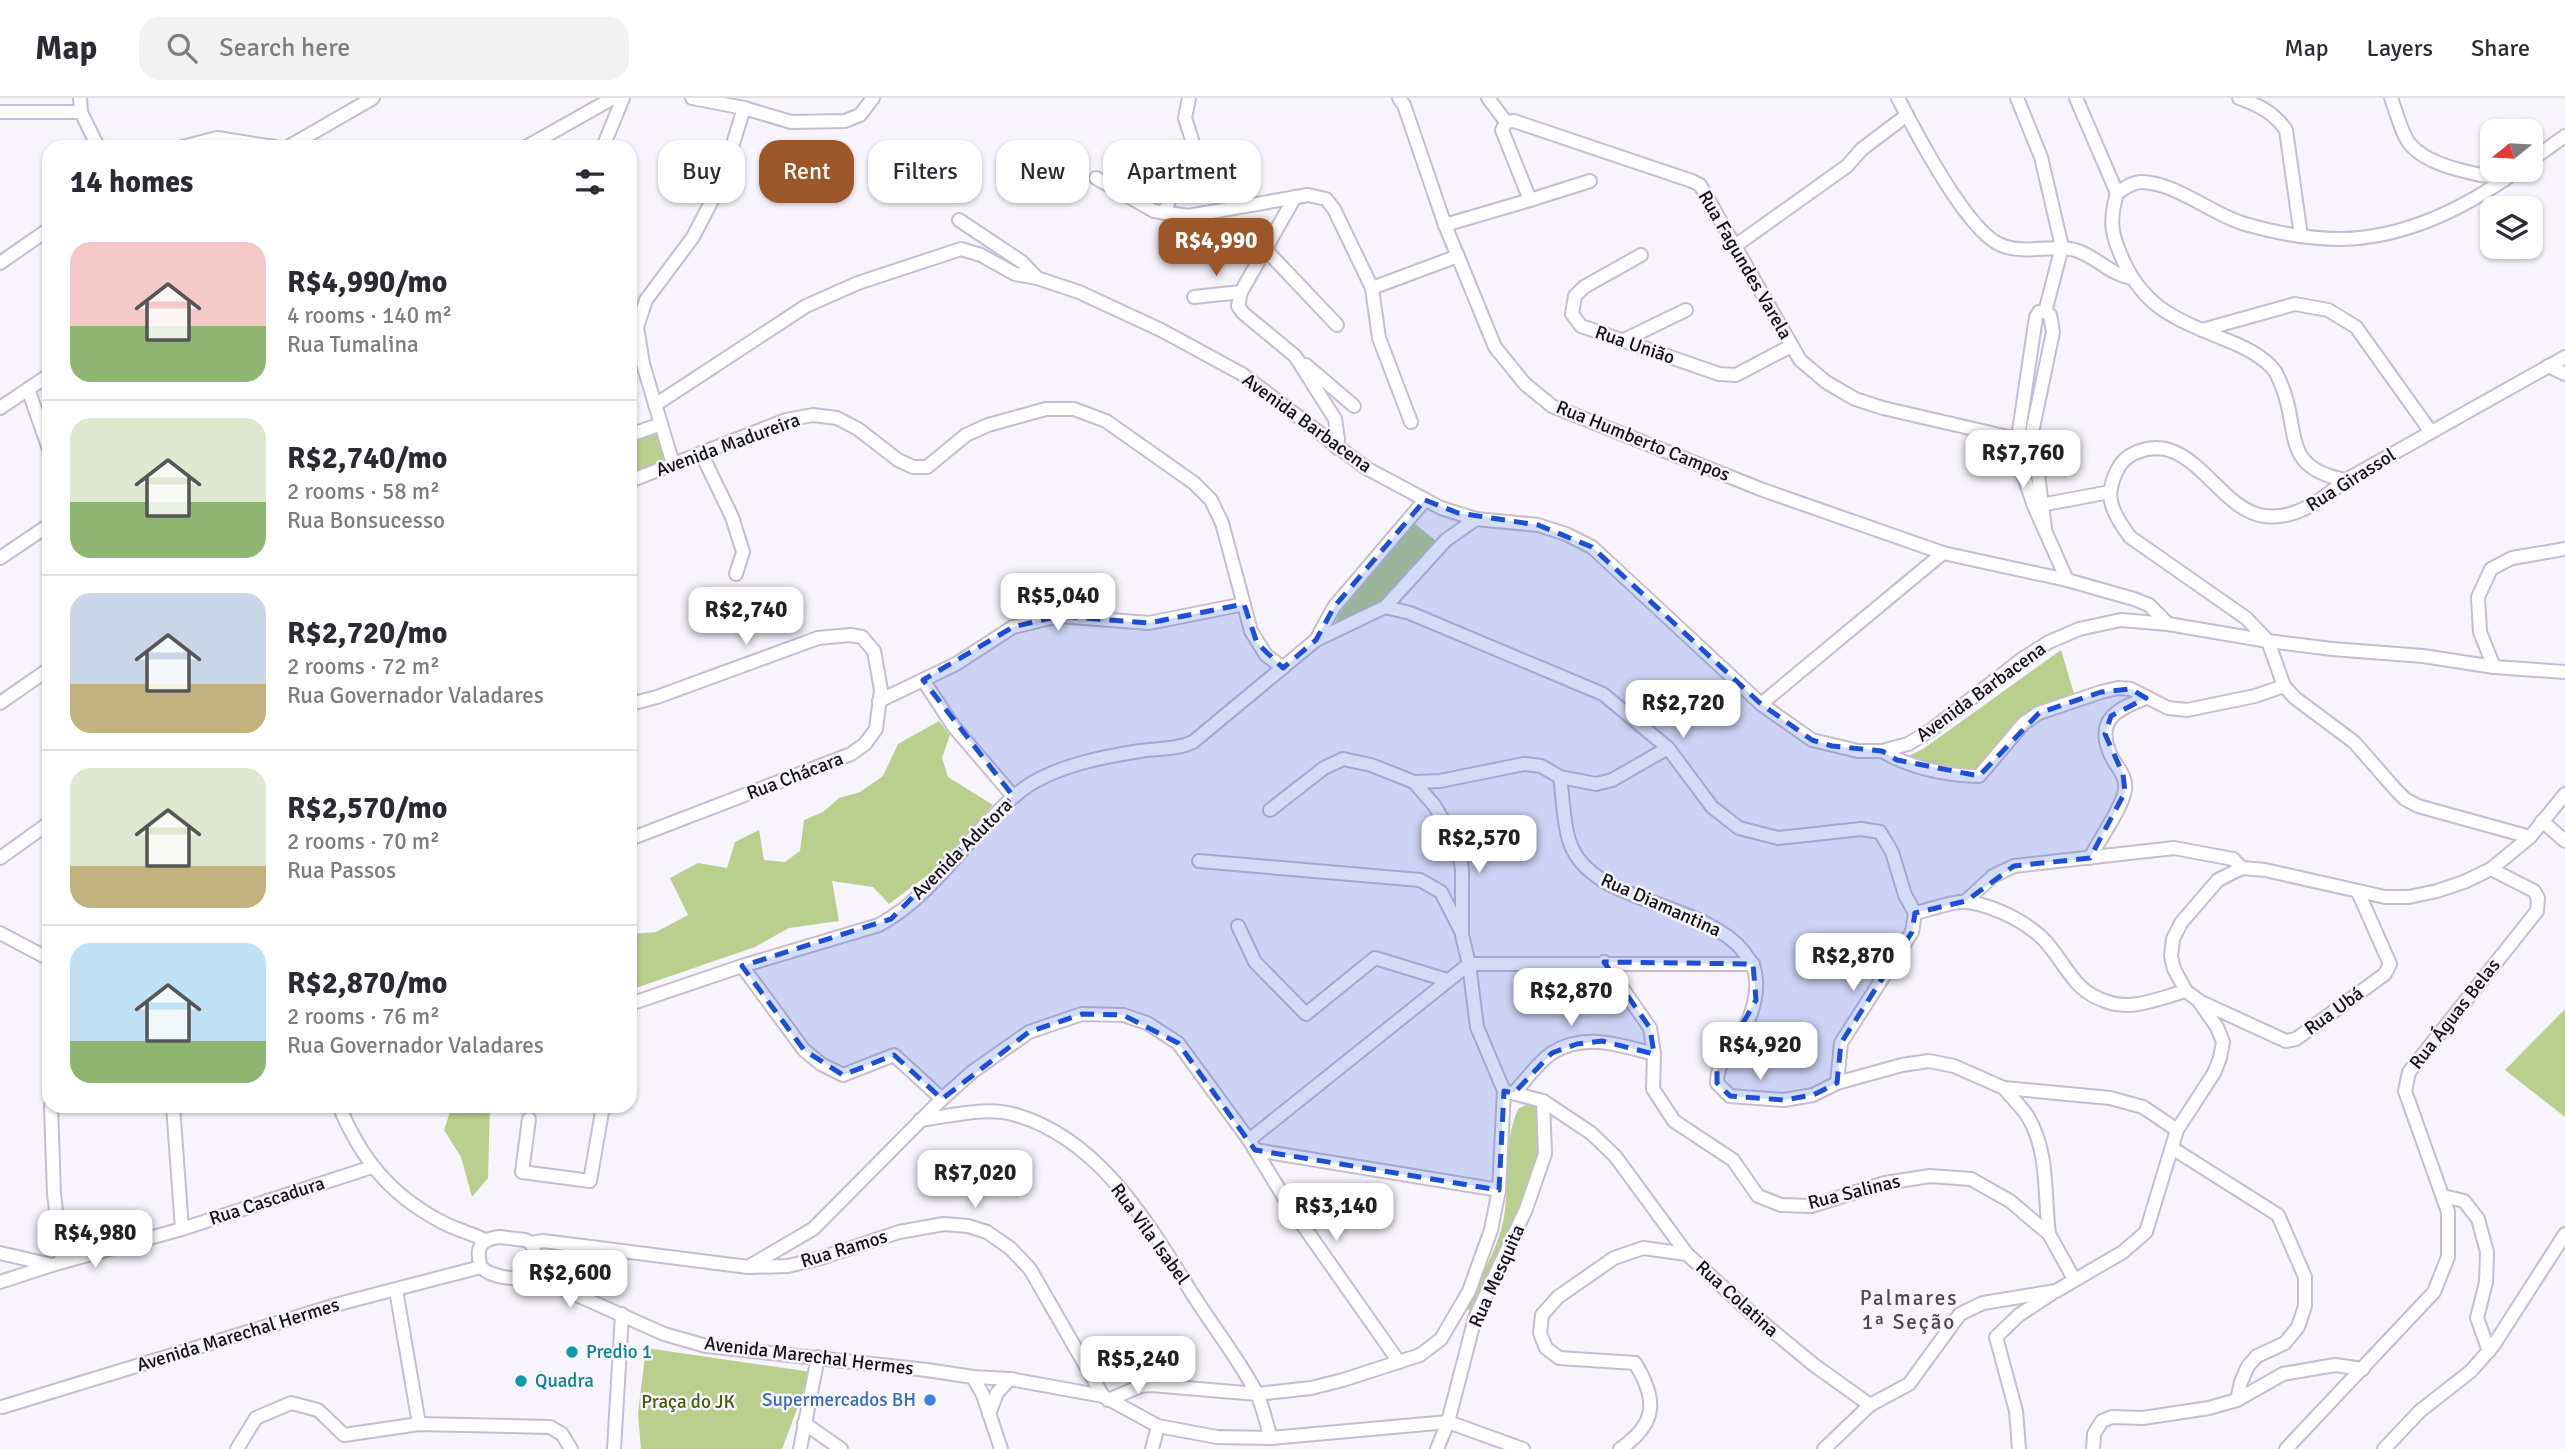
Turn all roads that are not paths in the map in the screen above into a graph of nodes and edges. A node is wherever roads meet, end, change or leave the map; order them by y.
1 (80, 98) edge
2 (373, 98) edge
3 (614, 98) edge
4 (623, 98) edge
5 (692, 98) edge
6 (873, 98) edge
7 (1189, 98) edge
8 (1399, 98) edge
9 (1488, 98) edge
10 (1898, 98) edge
11 (2017, 98) edge
12 (2076, 98) edge
13 (2239, 98) edge
14 (2391, 98) edge
15 (744, 108) junction
16 (81, 112) junction
17 (2, 113) edge
18 (1907, 116) junction
19 (1506, 122) junction
20 (2565, 136) edge
21 (95, 140) edge
22 (300, 140) edge
23 (539, 140) edge
24 (606, 140) edge
25 (2543, 152) edge
26 (2480, 174) edge
27 (1096, 178) dead end
28 (1590, 181) dead end
29 (2501, 182) edge
30 (2117, 193) junction
31 (1295, 197) junction
32 (1530, 200) junction
33 (1164, 213) junction
34 (959, 220) dead end
35 (1445, 225) junction
36 (42, 234) edge
37 (2301, 236) junction
38 (1735, 246) junction
39 (2062, 247) junction
40 (1265, 249) junction
41 (1642, 255) dead end
42 (1458, 256) junction
43 (0, 263) edge
44 (1037, 278) junction
45 (2131, 278) junction
46 (1372, 288) junction
47 (1241, 292) junction
48 (1194, 297) dead end
49 (1686, 310) dead end
50 (2045, 312) junction
51 (1337, 325) dead end
52 (2202, 330) junction
53 (1622, 341) junction
54 (1791, 346) junction
55 (1295, 356) junction
56 (2565, 357) edge
57 (2548, 366) junction
58 (2565, 374) edge
59 (42, 380) edge
60 (28, 389) junction
61 (655, 404) junction
62 (1354, 406) dead end
63 (0, 408) edge
64 (1411, 422) dead end
65 (661, 424) junction
66 (42, 429) edge
67 (2431, 432) junction
68 (637, 433) edge
69 (2020, 440) junction
70 (1337, 448) junction
71 (701, 453) junction
72 (673, 464) junction
73 (637, 478) edge
74 (2346, 480) junction
75 (2110, 492) junction
76 (1425, 500) junction
77 (2038, 505) junction
78 (1476, 519) junction
79 (42, 530) edge
80 (2565, 550) edge
81 (1943, 553) junction
82 (0, 558) edge
83 (736, 574) dead end
84 (2067, 580) junction
85 (1244, 604) junction
86 (1385, 607) junction
87 (2168, 624) junction
88 (1316, 640) junction
89 (2268, 641) junction
90 (2494, 667) junction
91 (1283, 668) junction
92 (2565, 672) edge
93 (42, 674) edge
94 (923, 680) junction
95 (2284, 686) junction
96 (2146, 698) junction
97 (879, 701) junction
98 (637, 702) edge
99 (0, 704) edge
100 (1761, 704) junction
101 (1668, 748) junction
102 (1882, 751) junction
103 (1560, 777) junction
104 (1414, 782) junction
105 (2565, 794) edge
106 (1013, 796) junction
107 (1269, 810) dead end
108 (2542, 821) junction
109 (42, 828) edge
110 (637, 836) edge
111 (2530, 837) junction
112 (2565, 841) edge
113 (0, 858) edge
114 (2090, 858) junction
115 (1199, 861) dead end
116 (2242, 868) junction
117 (2491, 869) junction
118 (2358, 892) junction
119 (1966, 901) junction
120 (1915, 913) junction
121 (1238, 926) dead end
122 (0, 933) edge
123 (1462, 935) junction
124 (42, 955) edge
125 (1604, 962) junction
126 (1469, 964) junction
127 (1753, 964) junction
128 (742, 966) junction
129 (1447, 980) junction
130 (2186, 991) junction
131 (2198, 1000) junction
132 (637, 1002) edge
133 (1654, 1054) junction
134 (1837, 1083) junction
135 (2004, 1088) junction
136 (1509, 1092) junction
137 (942, 1099) junction
138 (1543, 1101) junction
139 (51, 1113) edge
140 (173, 1113) edge
141 (342, 1113) edge
142 (602, 1113) edge
143 (528, 1119) dead end
144 (919, 1120) junction
145 (2177, 1130) junction
146 (1252, 1145) junction
147 (2172, 1147) junction
148 (372, 1167) junction
149 (1499, 1190) junction
150 (2443, 1196) junction
151 (181, 1229) junction
152 (2049, 1234) junction
153 (2565, 1234) edge
154 (485, 1240) junction
155 (531, 1243) junction
156 (0, 1253) edge
157 (1687, 1254) junction
158 (57, 1263) junction
159 (481, 1267) junction
160 (748, 1267) junction
161 (531, 1275) junction
162 (2074, 1279) junction
163 (0, 1282) edge
164 (396, 1290) junction
165 (2056, 1291) junction
166 (622, 1314) junction
167 (2489, 1351) junction
168 (818, 1357) junction
169 (1399, 1362) junction
170 (2363, 1369) junction
171 (973, 1377) junction
172 (1010, 1379) junction
173 (1257, 1394) junction
174 (1105, 1398) junction
175 (2237, 1401) junction
176 (1870, 1405) junction
177 (1, 1408) edge
178 (989, 1415) junction
179 (1448, 1422) junction
180 (804, 1423) junction
181 (419, 1424) junction
182 (1158, 1426) junction
183 (1271, 1438) junction
184 (237, 1449) edge
185 (571, 1449) edge
186 (614, 1449) edge
187 (800, 1449) edge
188 (841, 1449) edge
189 (1002, 1449) edge
190 (1152, 1449) edge
191 (1437, 1449) edge
192 (1523, 1449) edge
193 (1620, 1449) edge
194 (1825, 1449) edge
195 (2019, 1449) edge
196 (2093, 1449) edge
197 (2286, 1449) edge
198 (2384, 1449) edge

1 - 16 street
2 - 22 street
3 - 23 street
4 - 24 street
5 - 15 street
6 - 15 street
7 - 33 street
8 - 35 street, Rua Humberto Campos
9 - 19 street
10 - 18 street
11 - 39 street
12 - 30 street
13 - 37 street
14 - 26 street
15 - 61 street
16 - 17 street
16 - 21 street
18 - 38 street
18 - 39 street
19 - 32 street
19 - 38 street, Rua Fagundes Varela
20 - 25 street
27 - 33 street
28 - 32 street
29 - 37 street
30 - 37 street
30 - 45 street
31 - 33 street
31 - 40 street
31 - 46 street
32 - 35 street
34 - 44 street
35 - 42 street, Rua Humberto Campos
36 - 43 street
38 - 54 street, Rua Fagundes Varela
39 - 45 street
39 - 50 street
40 - 47 street
40 - 51 street
41 - 53 street, Rua União
42 - 46 street
42 - 81 street, Rua Humberto Campos
44 - 61 street, Avenida Barbacena
44 - 70 street, Avenida Barbacena
45 - 52 street
46 - 64 street
47 - 48 street
47 - 55 street
49 - 53 street
50 - 69 street
50 - 69 street
52 - 67 street
52 - 74 street
53 - 54 street, Rua União
54 - 69 street, Rua Fagundes Varela
55 - 62 street
55 - 70 street
56 - 57 street, Rua Girassol
57 - 58 street
57 - 67 street, Rua Girassol
59 - 60 street
60 - 63 street
60 - 66 street
61 - 65 street
65 - 68 street
65 - 72 street
67 - 74 street, Rua Girassol
69 - 77 street
69 - 77 street
70 - 76 street, Avenida Barbacena
71 - 72 street, Avenida Madureira
71 - 83 street
71 - 85 street, Avenida Madureira
72 - 73 street, Avenida Madureira
74 - 75 street, Rua Girassol
75 - 77 street
75 - 89 street
76 - 78 street, Avenida Barbacena
76 - 88 street
77 - 84 street
78 - 86 street
78 - 100 street, Avenida Barbacena
79 - 82 street
80 - 90 street
81 - 84 street, Rua Humberto Campos
81 - 100 street
84 - 87 street, Rua Humberto Campos
85 - 91 street, Avenida Madureira
85 - 94 street
86 - 88 street, Avenida Adutora
86 - 101 street
87 - 89 street, Avenida Barbacena
87 - 102 street, Avenida Barbacena
88 - 91 street, Avenida Adutora
89 - 90 street, Avenida Barbacena
89 - 95 street
90 - 92 street, Avenida Barbacena
91 - 106 street, Avenida Adutora
93 - 99 street
94 - 97 street
94 - 106 street
95 - 96 street
95 - 111 street
96 - 102 street
96 - 114 street
97 - 98 street, Rua Chácara
97 - 110 street, Rua Chácara
100 - 102 street, Avenida Barbacena
101 - 103 street
101 - 120 street
103 - 104 street
103 - 127 street, Rua Diamantina
104 - 107 street
104 - 123 street
105 - 108 street
106 - 128 street, Avenida Adutora
108 - 111 street
108 - 112 street
109 - 113 street
111 - 117 street
114 - 116 street
114 - 119 street
115 - 123 street
116 - 118 street
116 - 130 street
117 - 118 street
117 - 150 street, Rua Águas Belas
118 - 131 street, Rua Ubá
119 - 120 street
119 - 130 street
120 - 134 street
121 - 129 street
122 - 124 street
123 - 126 street
125 - 126 street
125 - 127 street
125 - 133 street, Rua Salinas
126 - 129 street
126 - 136 street
127 - 134 street
128 - 132 street, Avenida Adutora
128 - 137 street
129 - 146 street
130 - 131 street
131 - 145 street
133 - 136 street
133 - 152 street, Rua Salinas
134 - 135 street
135 - 145 street
135 - 152 street
136 - 138 street
136 - 149 street
137 - 144 street
137 - 146 street
138 - 157 street
138 - 179 street, Rua Mesquita
139 - 158 street
140 - 151 street
141 - 148 street
142 - 143 street
144 - 160 street
144 - 173 street, Rua Vila Isabel
145 - 147 street
146 - 149 street
146 - 169 street
147 - 162 street
147 - 175 street
148 - 151 street, Rua Cascadura
148 - 154 street
149 - 169 street
150 - 167 street
150 - 170 street, Rua Águas Belas
151 - 158 street, Rua Cascadura
152 - 162 street, Rua Salinas
153 - 167 street
154 - 155 street
154 - 159 street
155 - 160 street, Rua Ramos
155 - 161 street
156 - 158 street
157 - 176 street, Rua Colatina
157 - 193 street, Rua Colatina
158 - 163 street, Rua Cascadura
159 - 161 street
159 - 164 street, Avenida Marechal Hermes
160 - 174 street, Rua Ramos
161 - 166 street, Avenida Marechal Hermes
162 - 165 street
164 - 177 street, Avenida Marechal Hermes
164 - 181 street
165 - 176 street
165 - 195 street
166 - 168 street, Avenida Marechal Hermes
166 - 186 street
167 - 198 street
168 - 171 street, Avenida Marechal Hermes
168 - 180 street
169 - 173 street
170 - 175 street
170 - 197 street, Rua Águas Belas
171 - 172 street, Avenida Marechal Hermes
171 - 178 street
172 - 174 street, Avenida Marechal Hermes
172 - 178 street
173 - 174 street
173 - 183 street, Rua Vila Isabel
174 - 182 street
175 - 196 street
176 - 194 street
178 - 189 street
179 - 183 street
179 - 191 street, Rua Mesquita
179 - 192 street
180 - 187 street
180 - 188 street
181 - 184 street
181 - 185 street
182 - 183 street
182 - 190 street

